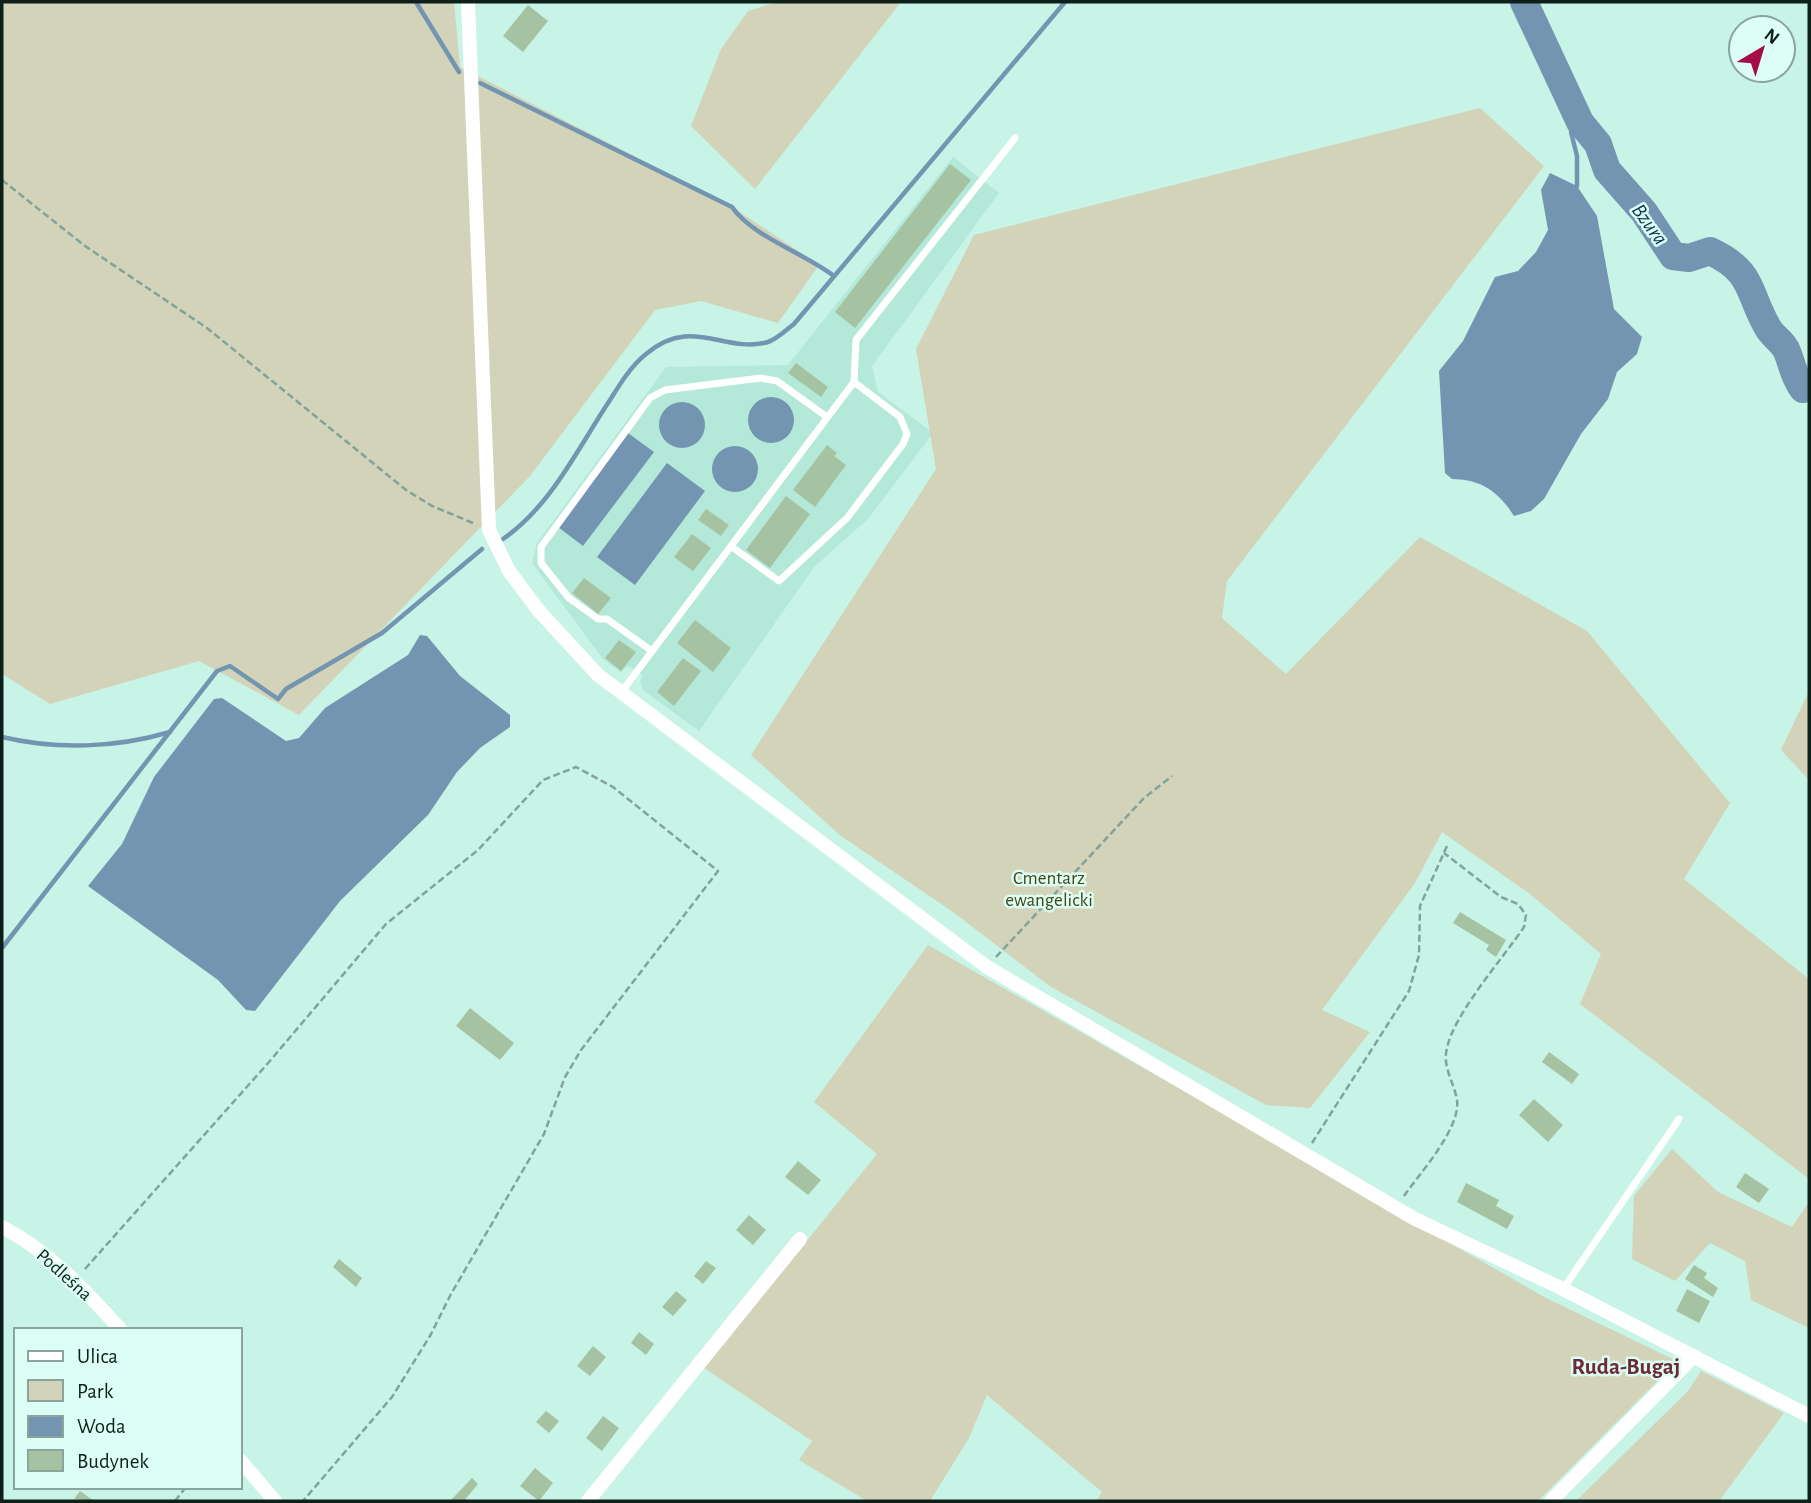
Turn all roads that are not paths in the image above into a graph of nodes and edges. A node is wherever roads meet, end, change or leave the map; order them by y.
1 (468, 2) edge
2 (1014, 138) dead end
3 (854, 382) junction
4 (827, 417) junction
5 (732, 547) junction
6 (652, 651) junction
7 (620, 694) junction
8 (1679, 1119) dead end
9 (2, 1227) edge
10 (800, 1239) dead end
11 (1563, 1289) junction
12 (119, 1328) edge
13 (1695, 1356) junction
14 (1809, 1416) edge
15 (242, 1462) edge
16 (275, 1501) edge
17 (589, 1501) edge
18 (1551, 1501) edge

1 - 7 street
2 - 3 lane
3 - 4 lane
3 - 5 lane
4 - 5 lane
4 - 6 lane
5 - 6 lane
6 - 7 lane
7 - 11 street
8 - 11 lane
9 - 12 street, Podleśna
10 - 17 street
11 - 13 street
13 - 14 street
13 - 18 street
15 - 16 street

